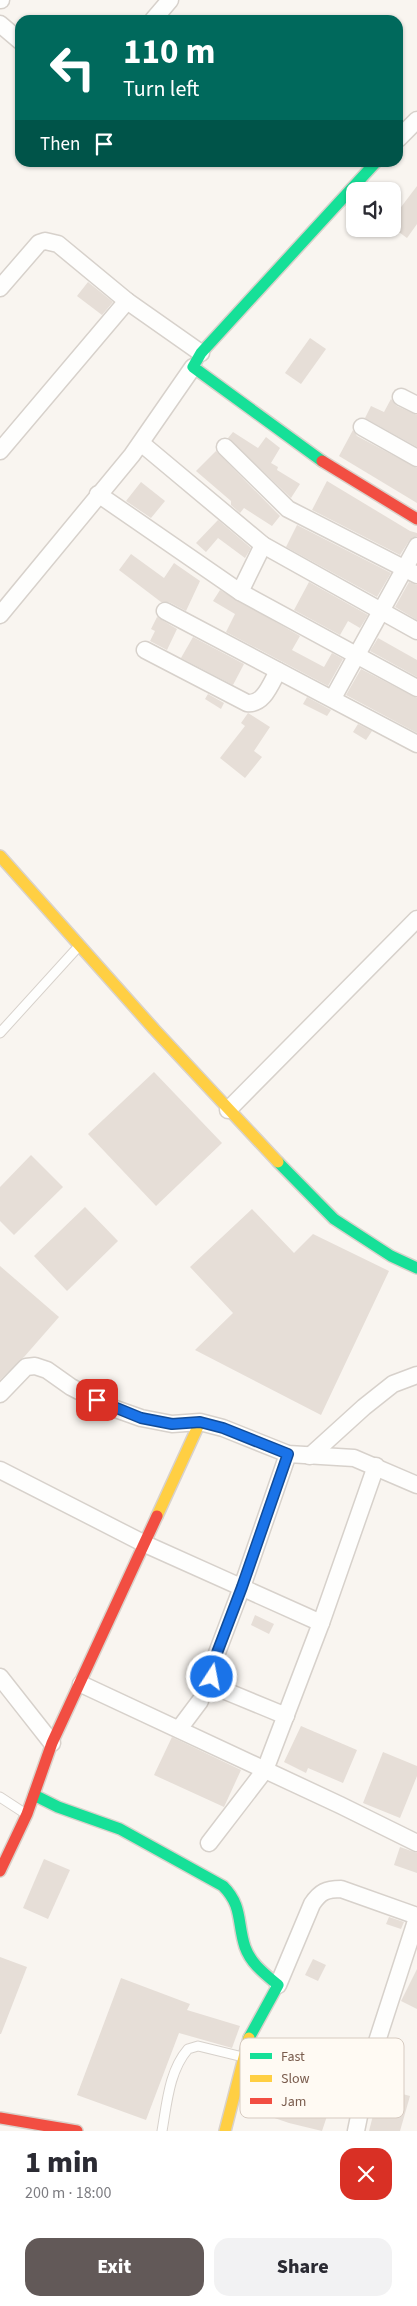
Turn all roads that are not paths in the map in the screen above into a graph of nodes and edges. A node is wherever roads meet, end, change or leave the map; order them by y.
1 (170, 0) edge
2 (157, 15) edge
3 (0, 24) edge
4 (15, 37) edge
5 (417, 120) edge
6 (403, 134) edge
7 (371, 167) edge
8 (0, 288) edge
9 (127, 301) junction
10 (197, 360) junction
11 (401, 397) dead end
12 (417, 406) edge
13 (362, 428) dead end
14 (141, 443) junction
15 (224, 447) dead end
16 (0, 451) edge
17 (417, 458) edge
18 (98, 494) junction
19 (417, 519) edge
20 (263, 545) junction
21 (417, 546) edge
22 (411, 572) edge
23 (240, 592) junction
24 (165, 611) dead end
25 (380, 611) junction
26 (0, 615) edge
27 (417, 631) edge
28 (145, 650) dead end
29 (356, 656) junction
30 (278, 671) junction
31 (417, 688) edge
32 (334, 698) junction
33 (417, 744) edge
34 (0, 856) edge
35 (417, 919) edge
36 (79, 946) junction
37 (0, 1033) edge
38 (228, 1110) junction
39 (417, 1268) edge
40 (417, 1375) edge
41 (0, 1394) edge
42 (200, 1422) junction
43 (288, 1454) junction
44 (310, 1456) junction
45 (376, 1466) junction
46 (0, 1470) edge
47 (417, 1485) edge
48 (145, 1544) junction
49 (242, 1587) junction
50 (321, 1623) junction
51 (0, 1677) edge
52 (81, 1684) junction
53 (200, 1701) dead end
54 (286, 1716) junction
55 (178, 1729) junction
56 (52, 1742) junction
57 (265, 1770) junction
58 (34, 1795) junction
59 (0, 1797) edge
60 (26, 1814) junction
61 (209, 1843) dead end
62 (417, 1843) edge
63 (0, 1871) edge
64 (417, 1917) edge
65 (414, 1938) edge
66 (278, 1985) junction
67 (250, 2038) edge
68 (379, 2038) edge
69 (240, 2056) edge
70 (240, 2069) edge
71 (0, 2118) edge
72 (359, 2118) edge
73 (77, 2131) edge
74 (162, 2131) edge
75 (225, 2131) edge
76 (356, 2131) edge

1 - 2 street
3 - 4 street
5 - 6 street
7 - 10 street
8 - 9 street
9 - 10 street
9 - 16 street
10 - 14 street
10 - 19 street
11 - 12 street
13 - 17 street
14 - 18 street
14 - 20 street
15 - 22 street
18 - 23 street
18 - 26 street
20 - 23 street
20 - 25 street
21 - 22 street
22 - 25 street
23 - 29 street
24 - 30 street
25 - 27 street
25 - 29 street
28 - 30 street
29 - 31 street
29 - 32 street
30 - 32 street
32 - 33 street
34 - 36 street
35 - 38 street
36 - 37 lane
36 - 38 street
38 - 39 street
40 - 44 street
41 - 42 street
42 - 43 street
42 - 48 street
43 - 44 street
43 - 49 street
44 - 45 street
45 - 47 street
45 - 50 street
46 - 48 street
48 - 49 street
48 - 52 street
49 - 50 street
49 - 54 street
50 - 54 street
51 - 56 street
52 - 55 street
52 - 56 street
53 - 55 street
54 - 57 street
55 - 57 street
56 - 58 street
57 - 61 street
57 - 62 street
58 - 60 street
58 - 66 street
59 - 60 lane
60 - 63 street
64 - 65 street
64 - 66 street
65 - 68 street
66 - 67 street
69 - 74 lane
70 - 75 street
71 - 73 street
72 - 76 street

